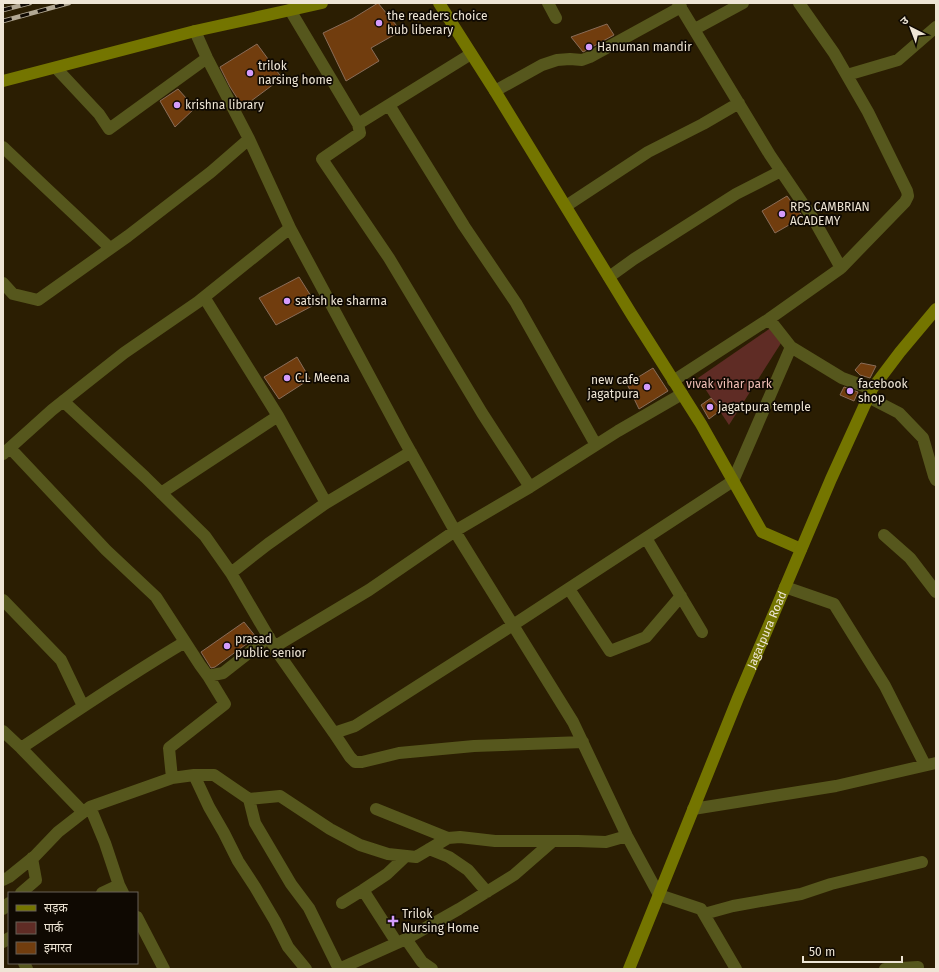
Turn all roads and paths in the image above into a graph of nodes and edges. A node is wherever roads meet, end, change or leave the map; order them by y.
1 (322, 3) edge
2 (438, 3) edge
3 (548, 3) edge
4 (743, 3) edge
5 (799, 3) edge
6 (680, 5) edge
7 (290, 10) junction
8 (556, 18) dead end
9 (936, 27) edge
10 (695, 30) junction
11 (195, 31) junction
12 (471, 54) junction
13 (207, 58) junction
14 (56, 68) junction
15 (847, 75) junction
16 (3, 81) edge
17 (495, 91) junction
18 (739, 103) junction
19 (388, 105) junction
20 (358, 124) junction
21 (249, 139) junction
22 (3, 147) edge
23 (782, 171) junction
24 (566, 206) junction
25 (290, 228) junction
26 (110, 248) junction
27 (841, 268) junction
28 (609, 277) junction
29 (3, 283) edge
30 (204, 297) junction
31 (936, 309) edge
32 (769, 319) junction
33 (791, 347) junction
34 (674, 381) junction
35 (870, 393) junction
36 (682, 394) junction
37 (64, 401) junction
38 (278, 416) junction
39 (931, 444) edge
40 (596, 445) junction
41 (5, 452) edge
42 (411, 452) junction
43 (936, 480) edge
44 (733, 481) junction
45 (530, 487) junction
46 (161, 493) junction
47 (326, 503) junction
48 (455, 531) junction
49 (884, 535) dead end
50 (646, 538) junction
51 (801, 549) junction
52 (231, 573) junction
53 (785, 587) junction
54 (569, 589) junction
55 (936, 592) edge
56 (681, 596) junction
57 (3, 600) edge
58 (514, 625) junction
59 (702, 632) dead end
60 (185, 642) junction
61 (272, 642) junction
62 (208, 676) junction
63 (83, 706) junction
64 (3, 731) edge
65 (334, 733) junction
66 (583, 742) junction
67 (21, 748) junction
68 (931, 764) edge
69 (194, 775) junction
70 (172, 778) junction
71 (249, 799) junction
72 (694, 809) junction
73 (86, 810) junction
74 (376, 810) dead end
75 (627, 836) junction
76 (448, 838) junction
77 (553, 841) junction
78 (429, 849) junction
79 (406, 856) junction
80 (32, 858) junction
81 (922, 862) dead end
82 (3, 880) edge
83 (121, 889) edge
84 (363, 890) junction
85 (22, 892) edge
86 (107, 892) edge
87 (487, 892) junction
88 (659, 895) junction
89 (342, 903) dead end
90 (704, 914) junction
91 (138, 919) edge
92 (402, 941) junction
93 (425, 967) edge
94 (918, 967) dead end
95 (164, 969) edge
96 (306, 969) edge
97 (339, 969) edge
98 (629, 969) edge
99 (736, 969) edge
100 (885, 969) edge

1 - 7 street
2 - 12 street
3 - 8 street
4 - 10 street
5 - 15 street
6 - 10 street
6 - 17 street
7 - 11 street
7 - 20 street
9 - 15 street
10 - 18 street
11 - 13 street
11 - 14 street
12 - 17 street
12 - 19 street
13 - 14 street
13 - 21 street
14 - 16 street
15 - 27 street
17 - 24 street
18 - 23 street
18 - 24 street
19 - 20 street
19 - 40 street
20 - 45 street
21 - 25 street
21 - 26 street
22 - 26 street
23 - 27 street
23 - 28 street
24 - 28 street
25 - 30 street
25 - 42 street
26 - 29 street
27 - 32 street
28 - 34 street
30 - 37 street
30 - 38 street
31 - 35 street, Jagatpura Road
32 - 33 street
32 - 34 street
33 - 35 street
33 - 44 street
34 - 36 street
35 - 39 street
35 - 51 street, Jagatpura Road
36 - 40 street
36 - 44 street
37 - 41 street
37 - 46 street
38 - 46 street
38 - 47 street
39 - 43 street
40 - 45 street
41 - 60 street
42 - 47 street
42 - 48 street
44 - 50 street
44 - 51 street
45 - 48 street
46 - 52 street
47 - 52 street
48 - 58 street
48 - 61 street
49 - 55 street
50 - 54 street
50 - 56 street
51 - 53 street, Jagatpura Road
52 - 61 street
53 - 68 street
53 - 72 street, Jagatpura Road
54 - 56 street
54 - 58 street
56 - 59 street
57 - 63 street
58 - 65 street
58 - 66 street
60 - 62 street
60 - 63 street
61 - 62 street
61 - 65 street
62 - 70 street
63 - 67 street
64 - 67 street
65 - 66 street
66 - 75 street
67 - 73 street
68 - 72 street
69 - 70 street
69 - 71 street
69 - 96 street
70 - 73 street
71 - 79 street
71 - 97 street
72 - 88 street, Jagatpura Road
73 - 80 street
73 - 83 street
74 - 76 street
75 - 77 street
75 - 88 street
76 - 77 street
76 - 78 street
77 - 87 street
78 - 79 street
78 - 87 street
79 - 84 street
80 - 82 street
80 - 85 street
81 - 90 street
83 - 86 street
84 - 89 street
84 - 92 street
87 - 92 street
88 - 90 street
88 - 98 street, Jagatpura Road
90 - 99 street
91 - 95 street
92 - 93 street
92 - 97 street
94 - 100 street

